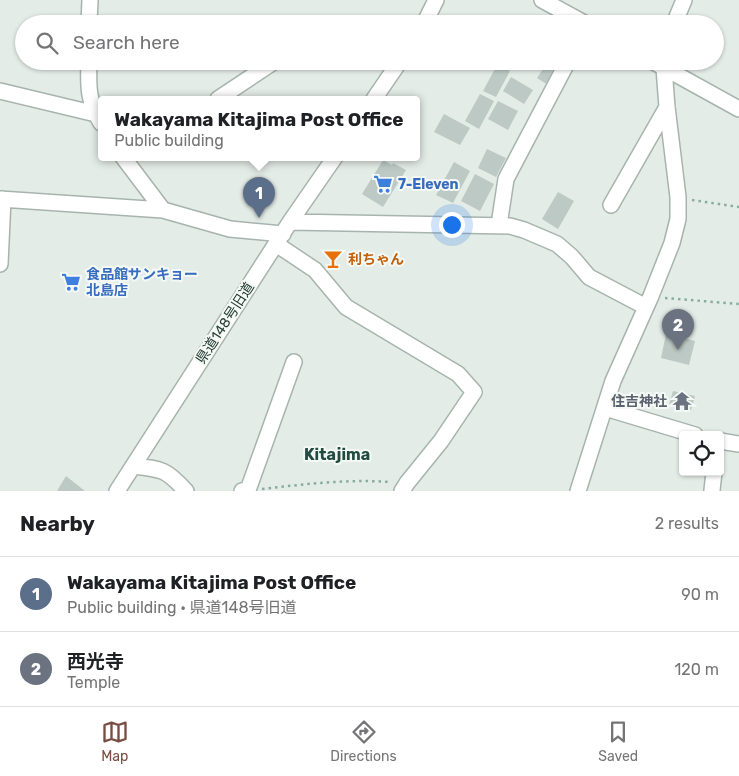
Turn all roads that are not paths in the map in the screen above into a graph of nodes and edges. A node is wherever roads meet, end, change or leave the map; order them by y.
1 (90, 0) edge
2 (436, 0) edge
3 (542, 0) edge
4 (684, 0) edge
5 (89, 15) edge
6 (428, 15) edge
7 (570, 15) edge
8 (678, 15) edge
9 (89, 70) edge
10 (262, 70) edge
11 (394, 70) edge
12 (563, 70) edge
13 (662, 70) edge
14 (671, 70) edge
15 (0, 92) edge
16 (222, 96) edge
17 (376, 96) edge
18 (667, 106) junction
19 (739, 109) edge
20 (98, 115) edge
21 (98, 118) edge
22 (129, 161) edge
23 (332, 161) edge
24 (2, 199) edge
25 (610, 205) dead end
26 (163, 210) junction
27 (499, 225) junction
28 (283, 233) junction
29 (0, 264) edge
30 (649, 302) junction
31 (294, 362) dead end
32 (605, 408) junction
33 (682, 431) edge
34 (724, 442) edge
35 (739, 444) edge
36 (133, 466) junction
37 (714, 476) edge
38 (404, 487) edge
39 (712, 490) edge
40 (117, 491) edge
41 (186, 491) edge
42 (245, 491) edge
43 (578, 491) edge

1 - 5 street
2 - 6 street
3 - 7 street
4 - 8 street
9 - 20 street
10 - 16 street
11 - 17 street
12 - 27 street
13 - 18 street
14 - 19 street
15 - 21 street
18 - 25 street
18 - 30 street
22 - 26 street
23 - 28 street, 県道148号旧道
24 - 26 street
24 - 29 street
26 - 28 street
27 - 28 street
27 - 30 street
28 - 36 street, 県道148号旧道
28 - 38 street
30 - 32 street
31 - 42 street
32 - 33 street
32 - 43 street
34 - 35 street
36 - 40 street, 県道148号旧道
36 - 41 street
37 - 39 street

